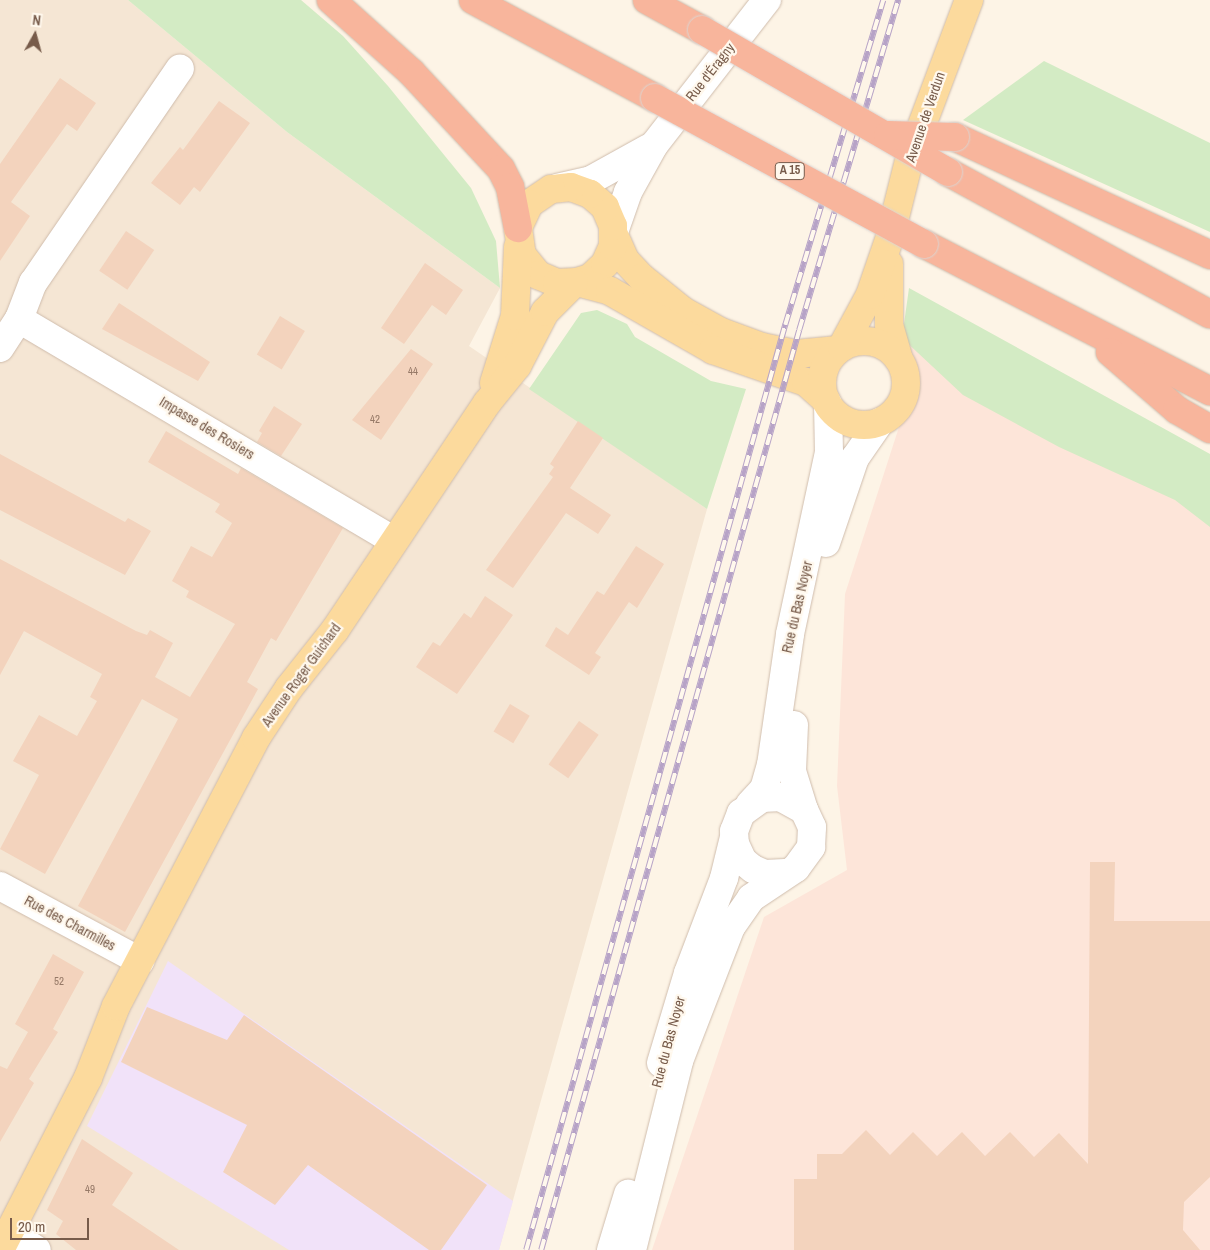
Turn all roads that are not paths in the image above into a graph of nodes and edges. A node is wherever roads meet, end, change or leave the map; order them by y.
1 (331, 0) edge
2 (473, 0) edge
3 (647, 0) edge
4 (767, 0) edge
5 (969, 0) edge
6 (180, 68) dead end
7 (884, 135) junction
8 (654, 144) junction
9 (558, 188) junction
10 (614, 234) junction
11 (518, 235) junction
12 (890, 237) junction
13 (1210, 255) edge
14 (575, 283) junction
15 (1210, 314) edge
16 (19, 319) junction
17 (1076, 324) junction
18 (0, 348) edge
19 (840, 349) junction
20 (899, 360) junction
21 (1210, 391) edge
22 (827, 402) junction
23 (487, 403) junction
24 (880, 422) junction
25 (1210, 429) edge
26 (393, 540) junction
27 (750, 804) junction
28 (804, 810) junction
29 (734, 837) junction
30 (785, 873) junction
31 (0, 886) edge
32 (140, 961) junction
33 (4, 1241) edge
34 (37, 1250) edge
35 (611, 1250) edge
36 (632, 1250) edge

1 - 11 highway
2 - 17 highway, A 15, bridge
3 - 7 highway, bridge
4 - 8 street, Rue d'Éragny
5 - 12 main road, Avenue de Verdun
6 - 16 street
7 - 13 highway, bridge
7 - 15 highway, bridge
8 - 9 street, Rue d'Éragny
8 - 10 street, Rue d'Éragny
9 - 10 main road
9 - 11 main road
10 - 14 main road
10 - 19 main road
11 - 14 main road
11 - 23 main road, Avenue Roger Guichard
12 - 19 main road, Avenue de Verdun
12 - 20 main road, Avenue de Verdun
14 - 22 main road
14 - 23 main road, Avenue Roger Guichard
16 - 18 street
16 - 26 street, Impasse des Rosiers
17 - 21 highway, A 15
17 - 25 highway
19 - 20 main road
19 - 22 main road
20 - 24 main road
22 - 24 main road
22 - 27 street, Rue du Bas Noyer
23 - 26 main road, Avenue Roger Guichard
24 - 28 street, Rue du Bas Noyer
26 - 32 main road, Avenue Roger Guichard
27 - 28 street
27 - 29 street
28 - 30 street
29 - 30 street
29 - 35 street, Rue du Bas Noyer
30 - 36 street, Rue du Bas Noyer
31 - 32 street, Rue des Charmilles
32 - 33 main road, Avenue Roger Guichard
33 - 34 street

